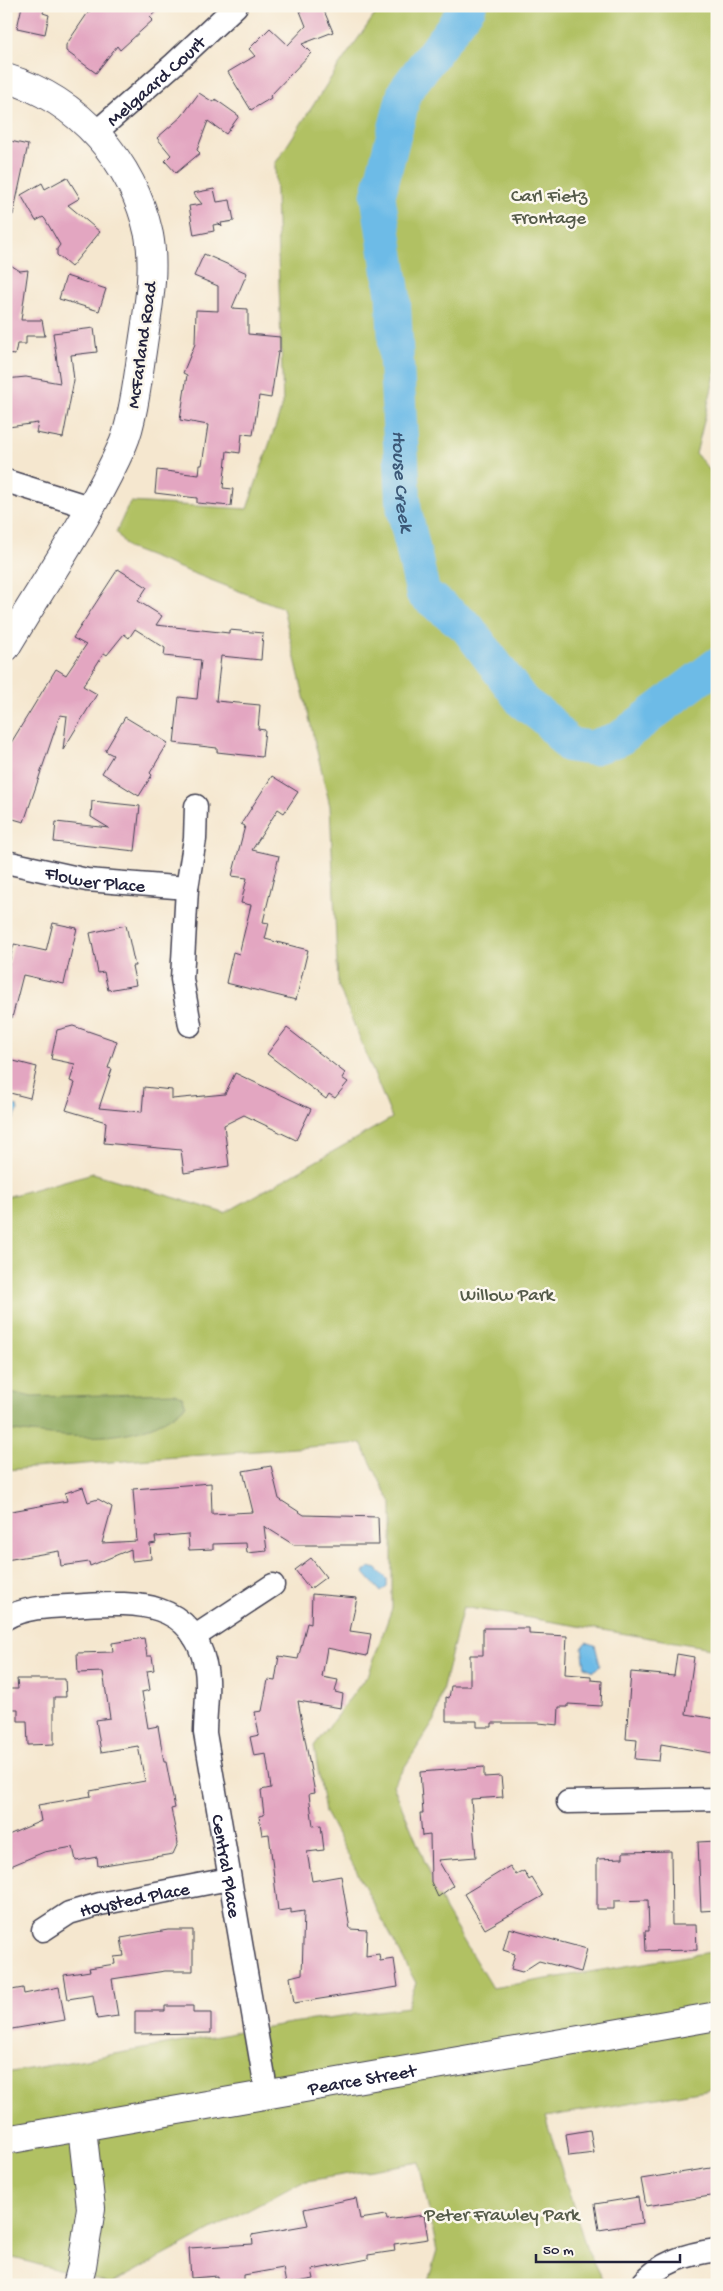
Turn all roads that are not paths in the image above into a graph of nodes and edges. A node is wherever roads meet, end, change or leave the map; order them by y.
1 (236, 6) edge
2 (6, 78) edge
3 (95, 133) junction
4 (6, 481) edge
5 (89, 508) junction
6 (6, 647) edge
7 (196, 806) dead end
8 (6, 862) edge
9 (187, 888) junction
10 (190, 1025) dead end
11 (273, 1585) dead end
12 (6, 1618) edge
13 (194, 1637) junction
14 (717, 1799) edge
15 (568, 1802) dead end
16 (229, 1879) junction
17 (43, 1930) dead end
18 (717, 2016) edge
19 (267, 2095) junction
20 (72, 2130) junction
21 (6, 2140) edge
22 (717, 2250) edge
23 (77, 2285) edge
24 (641, 2285) edge

1 - 3 street, Melgaard Court
2 - 3 street, McFarland Road
3 - 5 street, McFarland Road
4 - 5 street
5 - 6 street, McFarland Road
7 - 9 street
8 - 9 street, Flower Place
9 - 10 street
11 - 13 street
12 - 13 street, Central Place
13 - 16 street, Central Place
14 - 15 street
16 - 17 street, Hoysted Place
16 - 19 street, Central Place
18 - 19 street, Pearce Street
19 - 20 street, Pearce Street
20 - 21 street, Pearce Street
20 - 23 street
22 - 24 street

